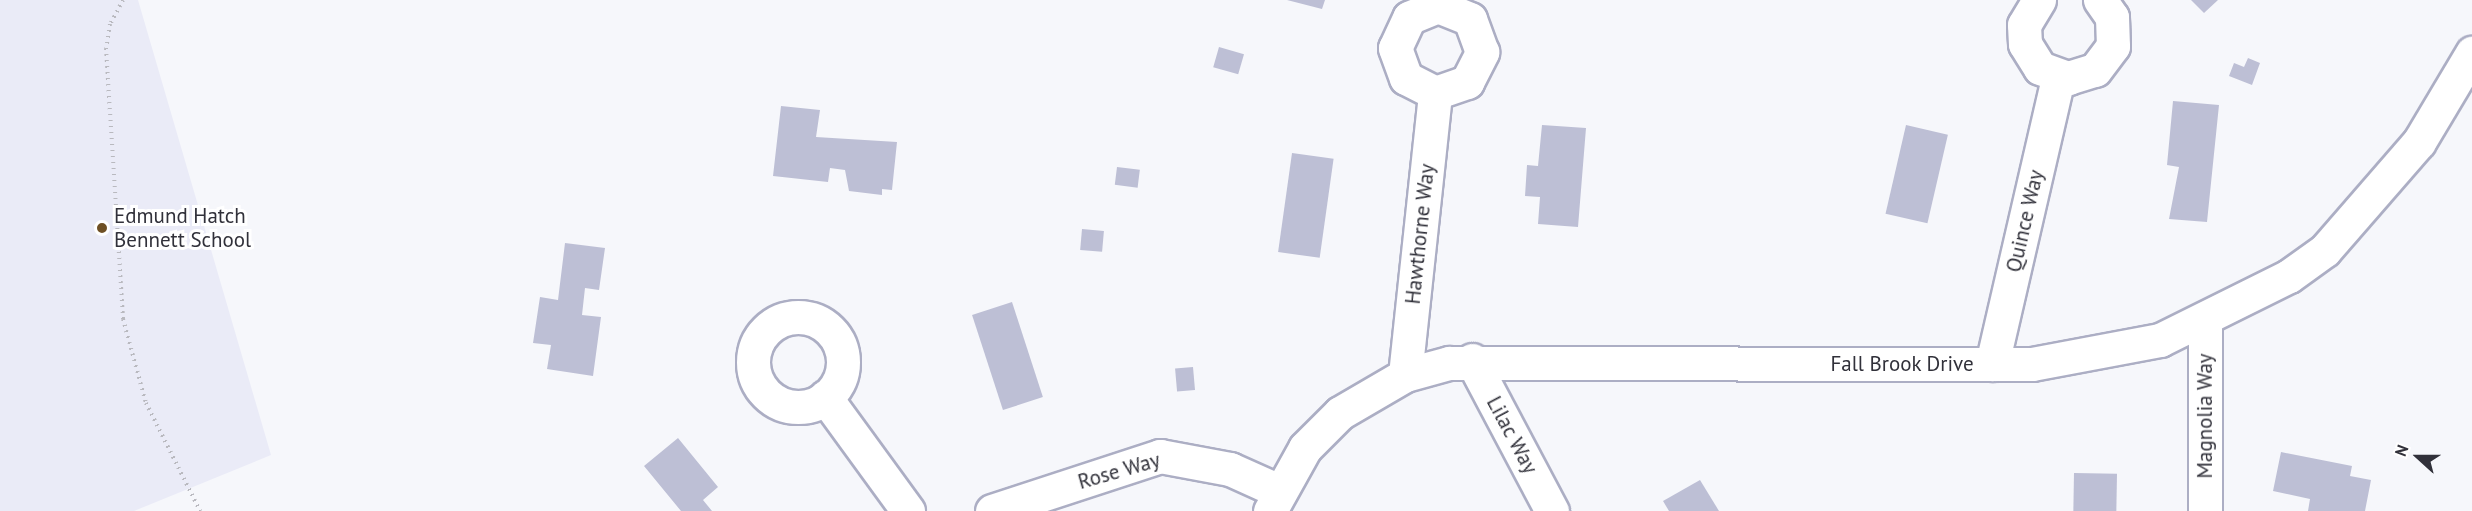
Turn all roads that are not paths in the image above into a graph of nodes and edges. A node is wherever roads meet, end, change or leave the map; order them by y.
1 (2038, 0) edge
2 (2100, 0) edge
3 (2472, 53) edge
4 (2058, 77) junction
5 (1435, 93) dead end
6 (2205, 322) junction
7 (1472, 360) junction
8 (1992, 364) junction
9 (1405, 375) junction
10 (825, 398) dead end
11 (1274, 501) edge
12 (908, 511) edge
13 (992, 511) edge
14 (1552, 511) edge
15 (2205, 511) edge

1 - 4 street
2 - 4 street
3 - 6 street, Fall Brook Drive
4 - 8 street, Quince Way
5 - 9 street, Hawthorne Way
6 - 8 street, Fall Brook Drive
6 - 15 street, Magnolia Way
7 - 8 street, Fall Brook Drive
7 - 9 street, Fall Brook Drive
7 - 14 street, Lilac Way
9 - 11 street, Fall Brook Drive
10 - 12 street
11 - 13 street, Rose Way

